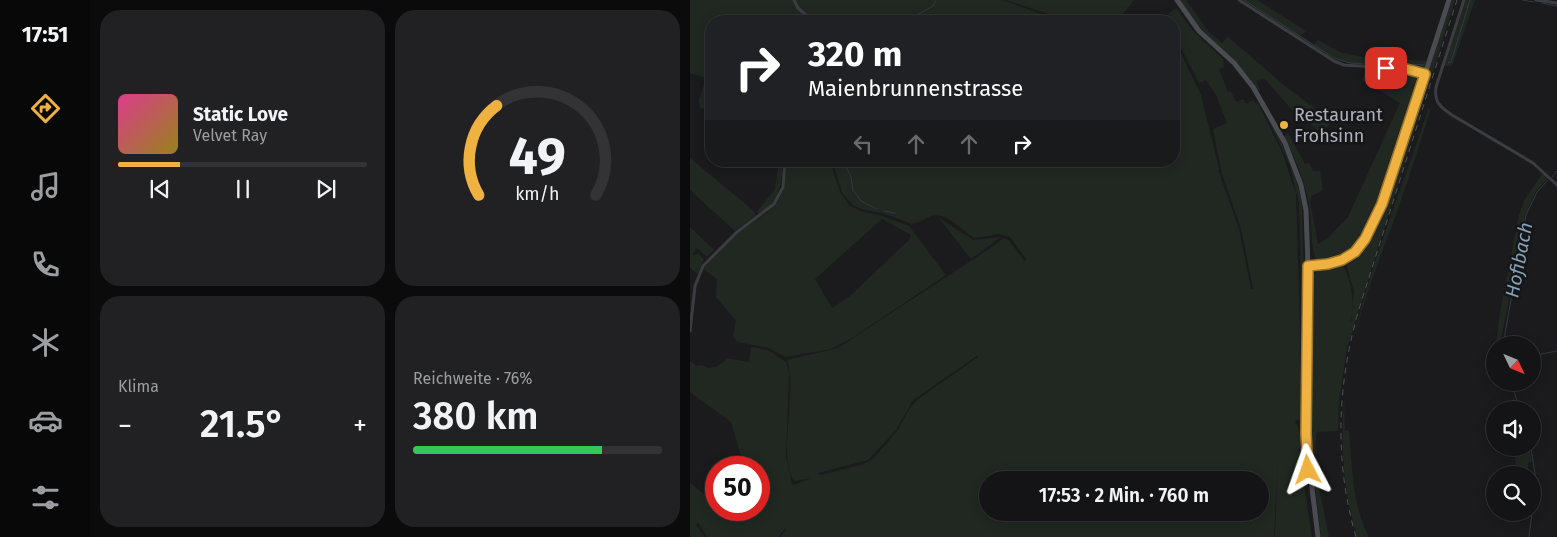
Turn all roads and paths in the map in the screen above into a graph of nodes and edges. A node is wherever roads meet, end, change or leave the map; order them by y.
1 (794, 0) edge
2 (1177, 0) edge
3 (1239, 0) edge
4 (1449, 0) edge
5 (1464, 0) edge
6 (1536, 0) edge
7 (1557, 3) edge
8 (806, 15) edge
9 (1425, 74) junction
10 (785, 167) edge
11 (1557, 185) edge
12 (1308, 266) junction
13 (690, 331) edge
14 (1318, 537) edge

1 - 8 street
2 - 12 main road
3 - 9 street
4 - 9 main road
5 - 11 street
6 - 7 street
9 - 12 main road
10 - 13 street
12 - 14 main road

